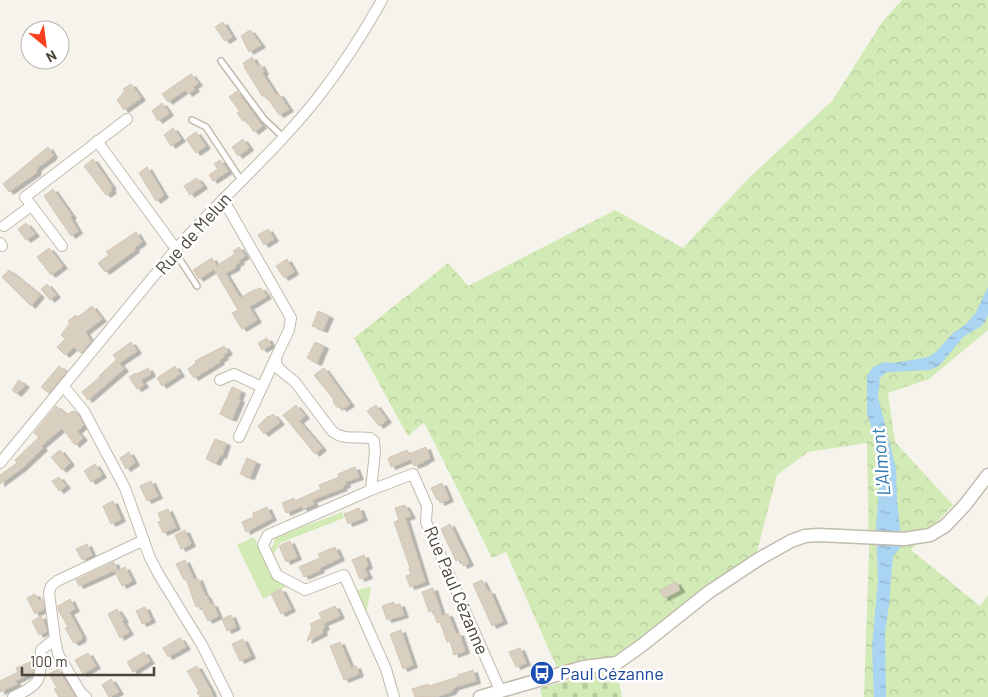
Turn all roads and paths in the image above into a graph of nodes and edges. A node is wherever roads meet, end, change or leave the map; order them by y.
1 (382, 0) edge
2 (221, 61) dead end
3 (127, 119) dead end
4 (192, 120) dead end
5 (283, 138) junction
6 (98, 141) junction
7 (241, 180) junction
8 (223, 199) junction
9 (28, 202) junction
10 (4, 226) dead end
11 (62, 246) dead end
12 (175, 250) junction
13 (197, 286) dead end
14 (276, 358) junction
15 (220, 380) dead end
16 (64, 387) junction
17 (262, 387) junction
18 (239, 437) dead end
19 (0, 463) edge
20 (988, 475) edge
21 (371, 490) junction
22 (144, 540) junction
23 (55, 639) junction
24 (500, 690) junction
25 (13, 697) edge
26 (86, 697) edge
27 (228, 697) edge
28 (394, 697) edge
29 (480, 697) edge

1 - 5 street, Rue de Melun
2 - 5 lane
3 - 6 street
4 - 7 lane
5 - 7 street, Rue de Melun
6 - 9 street
6 - 12 street
7 - 8 street, Rue de Melun
8 - 12 street, Rue de Melun
8 - 14 street
9 - 10 street
9 - 11 street
12 - 13 lane
12 - 16 street, Rue de Melun
14 - 17 street
14 - 21 street
15 - 17 street
16 - 19 street, Rue de Melun
16 - 22 street
17 - 18 street
20 - 24 street
21 - 24 street, Rue Paul Cézanne
21 - 28 street
22 - 23 street
22 - 27 street
23 - 25 street
23 - 26 street
24 - 29 street

